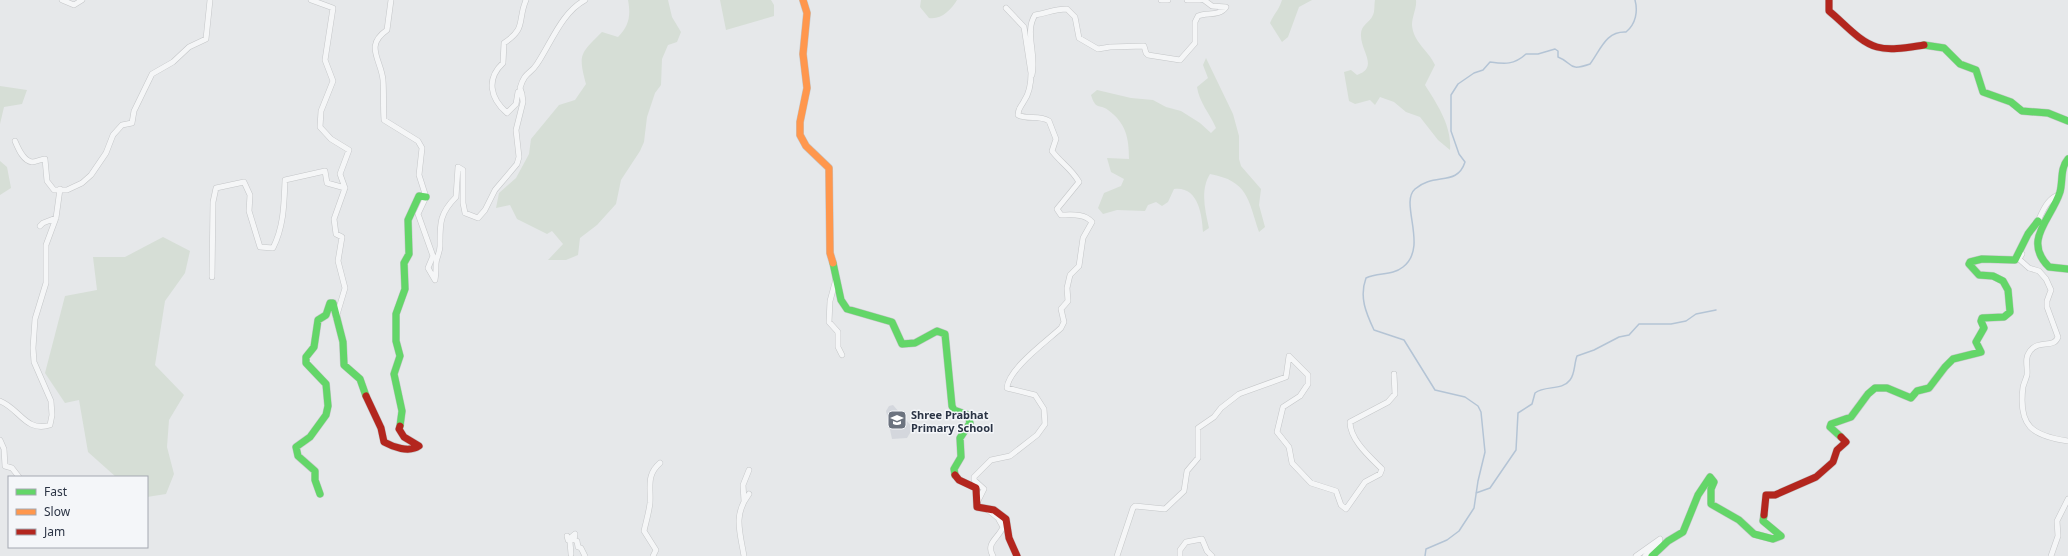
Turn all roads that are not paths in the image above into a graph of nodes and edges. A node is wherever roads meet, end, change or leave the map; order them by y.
1 (62, 0) edge
2 (82, 0) edge
3 (210, 0) edge
4 (311, 0) edge
5 (391, 0) edge
6 (526, 0) edge
7 (585, 0) edge
8 (804, 0) edge
9 (1161, 0) edge
10 (1168, 0) edge
11 (1187, 0) edge
12 (1200, 0) edge
13 (1204, 0) edge
14 (1829, 0) edge
15 (1006, 8) dead end
16 (1031, 80) junction
17 (522, 94) junction
18 (2068, 121) edge
19 (15, 141) dead end
20 (2068, 159) edge
21 (345, 188) junction
22 (60, 189) junction
23 (2056, 196) junction
24 (426, 197) junction
25 (56, 218) junction
26 (2038, 221) junction
27 (40, 226) dead end
28 (2068, 269) edge
29 (212, 277) dead end
30 (837, 278) junction
31 (336, 320) junction
32 (842, 354) dead end
33 (1394, 374) dead end
34 (0, 402) edge
35 (0, 440) edge
36 (2068, 441) edge
37 (660, 463) dead end
38 (749, 470) dead end
39 (18, 476) edge
40 (320, 494) dead end
41 (749, 494) dead end
42 (2068, 500) edge
43 (744, 501) junction
44 (977, 504) junction
45 (988, 509) junction
46 (571, 554) dead end
47 (585, 556) edge
48 (653, 556) edge
49 (744, 556) edge
50 (993, 556) edge
51 (1017, 556) edge
52 (1117, 556) edge
53 (1180, 556) edge
54 (1212, 556) edge
55 (1636, 556) edge
56 (1645, 556) edge
57 (1652, 556) edge
58 (2051, 556) edge

1 - 2 street
3 - 22 street
4 - 21 street
5 - 24 street
6 - 17 street
7 - 17 street
8 - 30 street
9 - 10 street
11 - 12 street
13 - 16 street
14 - 18 street
15 - 16 street
16 - 44 street
17 - 24 street
19 - 22 street
20 - 23 street
21 - 29 street
21 - 31 street
22 - 25 street
23 - 26 street
23 - 28 street
24 - 31 street
25 - 27 street
25 - 34 street
26 - 36 street
26 - 57 street
30 - 32 street
30 - 44 street
31 - 40 street
33 - 52 street
35 - 39 street
37 - 48 street
38 - 43 street
41 - 43 street
42 - 58 street
43 - 49 street
44 - 45 street
45 - 50 street
45 - 51 street
46 - 47 street
53 - 54 street
55 - 56 street

